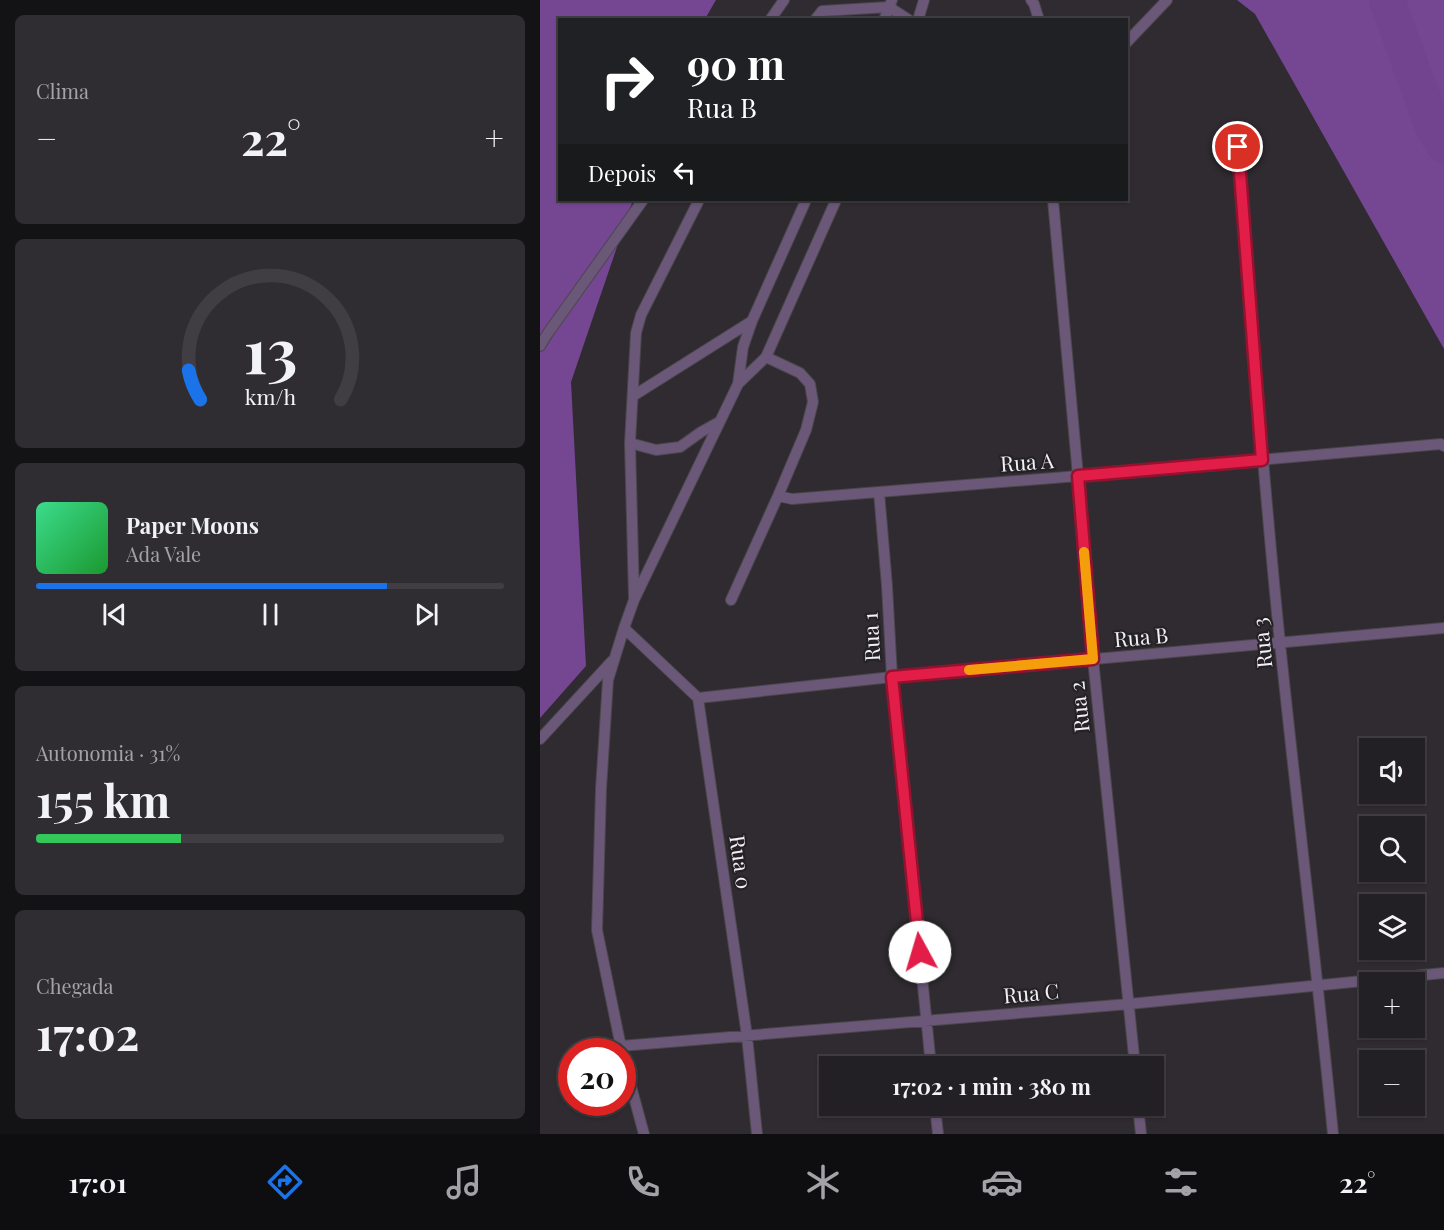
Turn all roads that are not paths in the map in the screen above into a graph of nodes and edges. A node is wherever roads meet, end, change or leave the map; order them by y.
1 (784, 0) edge
2 (924, 0) edge
3 (1032, 0) edge
4 (1167, 0) edge
5 (891, 3) edge
6 (771, 18) edge
7 (817, 18) edge
8 (885, 18) edge
9 (907, 18) edge
10 (919, 18) edge
11 (1038, 18) edge
12 (1128, 42) edge
13 (1238, 147) dead end
14 (642, 201) edge
15 (698, 201) edge
16 (806, 201) edge
17 (836, 201) edge
18 (1053, 201) edge
19 (752, 321) junction
20 (540, 346) edge
21 (766, 357) junction
22 (738, 384) junction
23 (633, 396) junction
24 (719, 422) junction
25 (630, 442) junction
26 (1444, 446) edge
27 (1262, 460) junction
28 (1078, 476) junction
29 (879, 492) junction
30 (778, 496) junction
31 (634, 600) junction
32 (731, 600) dead end
33 (624, 628) junction
34 (1444, 628) edge
35 (1280, 644) junction
36 (615, 659) junction
37 (1093, 659) junction
38 (892, 677) junction
39 (698, 698) junction
40 (540, 739) edge
41 (1444, 974) edge
42 (1318, 986) junction
43 (1129, 1004) junction
44 (927, 1021) junction
45 (747, 1036) junction
46 (620, 1038) edge
47 (636, 1048) edge
48 (930, 1056) edge
49 (1134, 1056) edge
50 (636, 1103) edge
51 (936, 1116) edge
52 (1139, 1116) edge
53 (644, 1134) edge
54 (757, 1134) edge
55 (938, 1134) edge
56 (1141, 1134) edge
57 (1332, 1134) edge

1 - 6 lane
2 - 10 lane
3 - 11 lane
4 - 12 lane
5 - 7 lane
5 - 8 lane
5 - 9 lane
13 - 27 lane, Rua 3
14 - 20 lane
15 - 23 lane
16 - 19 lane
17 - 21 lane
18 - 28 lane, Rua 2
19 - 22 lane
19 - 23 lane
21 - 22 lane
21 - 30 lane
22 - 24 lane
23 - 25 lane
24 - 25 lane
24 - 31 lane
25 - 31 lane
26 - 27 lane, Rua A
27 - 28 lane, Rua A
27 - 35 lane, Rua 3
28 - 29 lane, Rua A
28 - 37 lane, Rua 2
29 - 30 lane, Rua A
29 - 38 lane, Rua 1
30 - 32 lane
31 - 33 lane
33 - 36 lane
33 - 39 lane
34 - 35 lane, Rua B
35 - 37 lane, Rua B
35 - 42 lane, Rua 3
36 - 40 lane
36 - 46 lane
37 - 38 lane, Rua B
37 - 43 lane, Rua 2
38 - 39 lane, Rua B
38 - 44 lane, Rua 1
39 - 45 lane, Rua 0
41 - 42 lane, Rua C
42 - 43 lane, Rua C
42 - 57 lane, Rua 3
43 - 44 lane, Rua C
43 - 49 lane, Rua 2
44 - 45 lane, Rua C
44 - 48 lane, Rua 1
45 - 47 lane, Rua C
45 - 54 lane, Rua 0
50 - 53 lane
51 - 55 lane
52 - 56 lane

